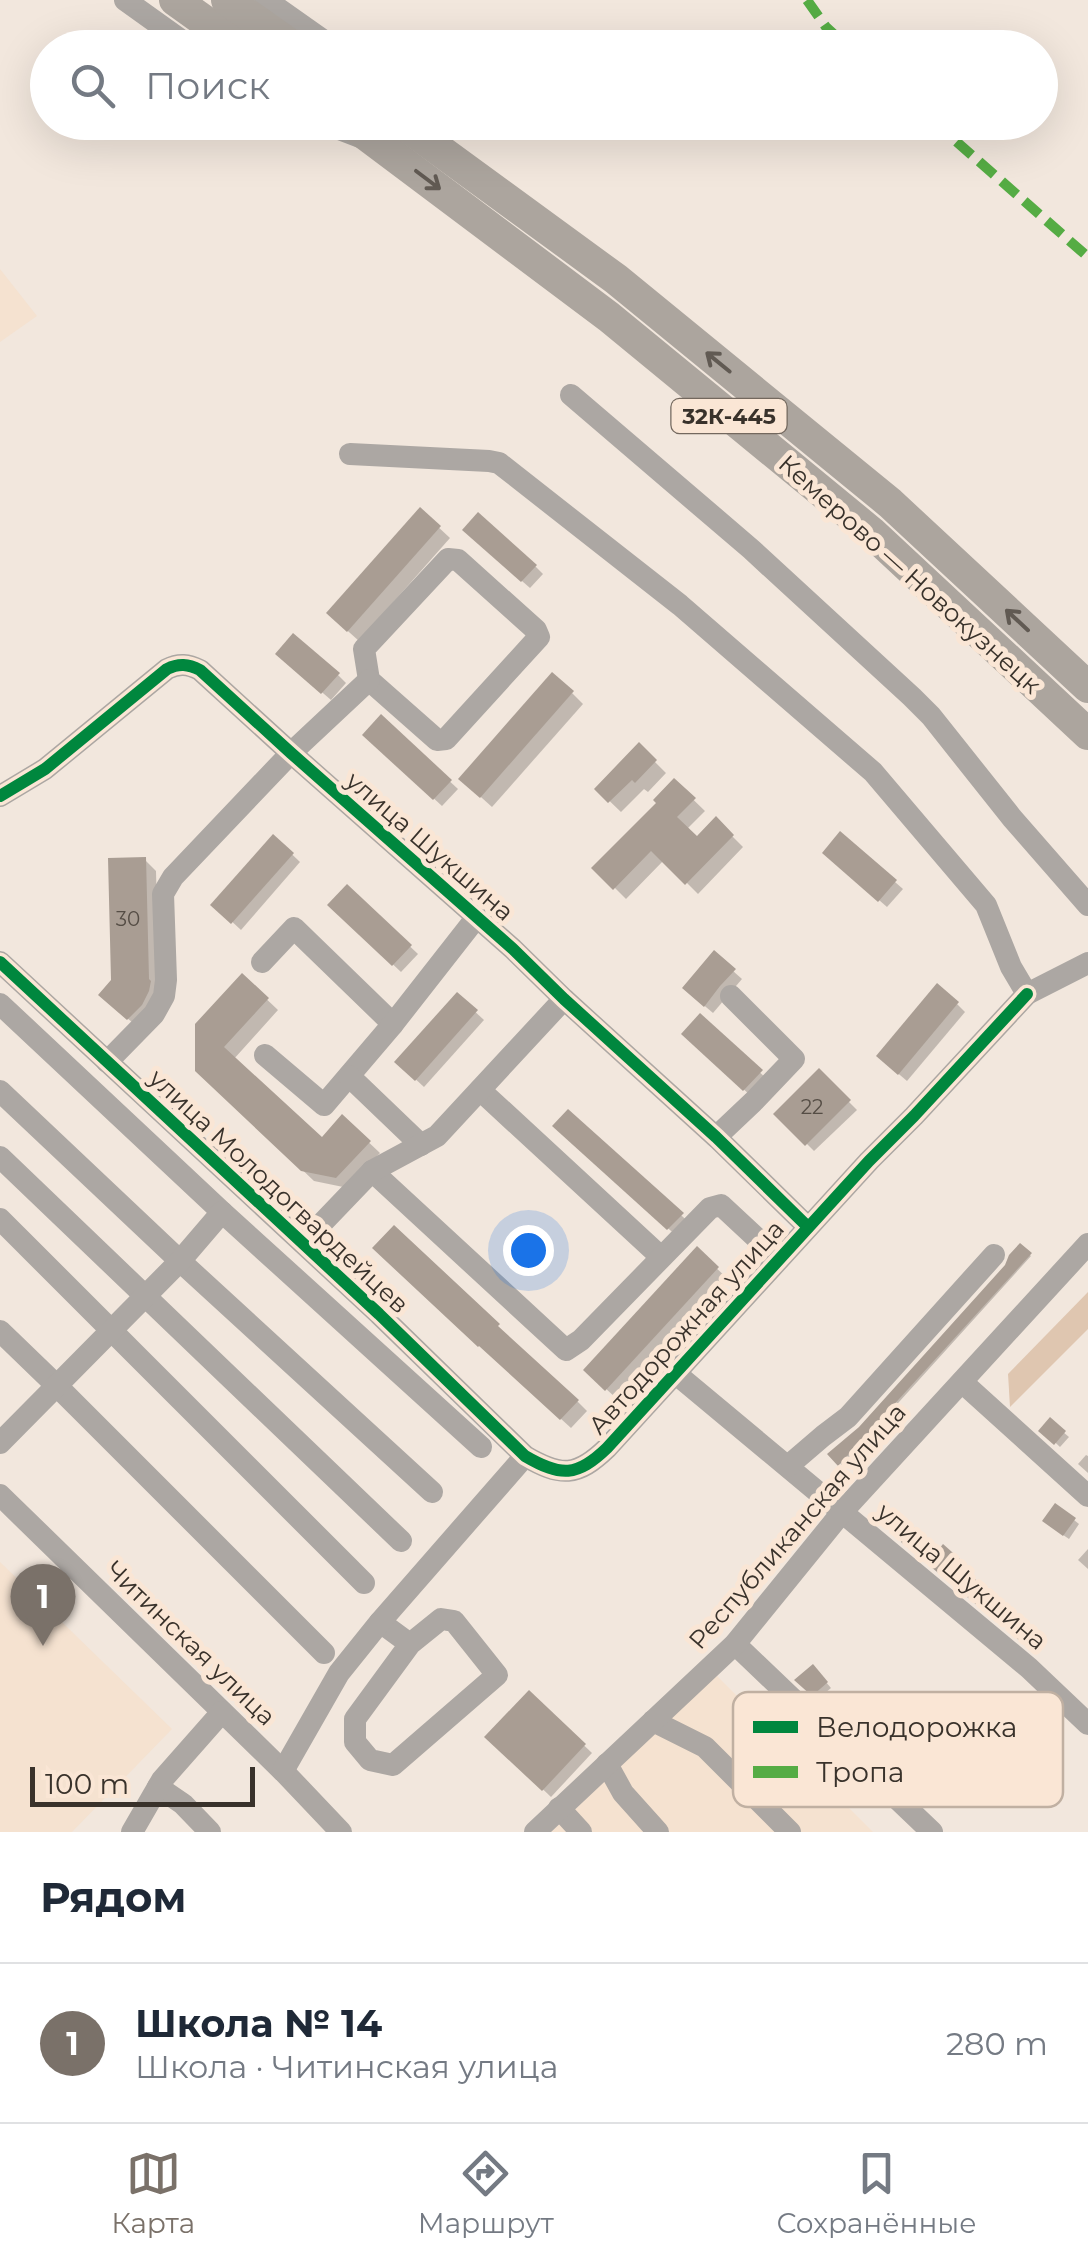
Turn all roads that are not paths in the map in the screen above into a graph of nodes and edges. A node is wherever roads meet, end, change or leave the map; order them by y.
1 (124, 0) edge
2 (175, 0) edge
3 (227, 0) edge
4 (266, 0) edge
5 (166, 30) edge
6 (217, 30) edge
7 (270, 30) edge
8 (308, 30) edge
9 (398, 140) edge
10 (400, 140) edge
11 (570, 395) dead end
12 (350, 454) dead end
13 (369, 680) junction
14 (1088, 686) edge
15 (1088, 734) edge
16 (291, 753) junction
17 (0, 796) edge
18 (1088, 905) edge
19 (476, 918) junction
20 (0, 962) edge
21 (262, 962) dead end
22 (1088, 963) edge
23 (1027, 994) junction
24 (731, 996) dead end
25 (564, 998) junction
26 (0, 1004) edge
27 (393, 1024) junction
28 (265, 1055) dead end
29 (107, 1062) junction
30 (349, 1076) junction
31 (480, 1090) junction
32 (0, 1091) edge
33 (716, 1137) junction
34 (421, 1145) junction
35 (0, 1157) edge
36 (372, 1170) junction
37 (222, 1212) junction
38 (0, 1218) edge
39 (808, 1226) junction
40 (302, 1244) junction
41 (994, 1255) dead end
42 (1084, 1255) edge
43 (661, 1258) junction
44 (779, 1259) junction
45 (180, 1261) junction
46 (142, 1296) junction
47 (111, 1328) junction
48 (0, 1331) edge
49 (676, 1373) junction
50 (962, 1382) junction
51 (56, 1384) junction
52 (0, 1442) edge
53 (481, 1447) dead end
54 (525, 1456) junction
55 (788, 1466) junction
56 (432, 1492) dead end
57 (0, 1495) edge
58 (1088, 1496) edge
59 (842, 1511) junction
60 (401, 1541) dead end
61 (364, 1583) dead end
62 (380, 1622) junction
63 (410, 1644) junction
64 (735, 1644) junction
65 (324, 1652) dead end
66 (785, 1692) edge
67 (1054, 1692) edge
68 (1063, 1700) edge
69 (222, 1712) junction
70 (653, 1721) junction
71 (1088, 1724) edge
72 (607, 1764) junction
73 (283, 1771) junction
74 (733, 1775) edge
75 (158, 1787) junction
76 (765, 1807) edge
77 (906, 1807) edge
78 (569, 1824) edge
79 (132, 1832) edge
80 (210, 1832) edge
81 (340, 1832) edge
82 (535, 1832) edge
83 (658, 1832) edge
84 (790, 1832) edge
85 (932, 1832) edge

1 - 5 street
2 - 6 highway
3 - 7 highway
4 - 8 street
9 -> 15 highway, Кемерово — Новокузнецк / 32К-445
14 -> 10 highway, Кемерово — Новокузнецк / 32К-445
11 - 18 street
12 - 23 street
13 - 13 street
13 - 16 street
16 - 17 street, улица Шукшина
16 - 19 street, улица Шукшина
16 - 29 street
19 - 25 street, улица Шукшина
19 - 27 street
20 - 29 street, улица Молодогвардейцев
21 - 27 street
22 - 23 street, Автодорожная улица
23 - 39 street, Автодорожная улица
24 - 33 street
25 - 31 street
25 - 33 street, улица Шукшина
26 - 37 street
27 - 30 street
28 - 30 street
29 - 40 street, улица Молодогвардейцев
30 - 34 street
31 - 34 street
31 - 43 street
32 - 45 street
33 - 39 street, улица Шукшина
34 - 36 street
35 - 46 street
36 - 40 street
36 - 43 street
37 - 45 street
37 - 53 street
38 - 47 street
39 - 44 street, Автодорожная улица
40 - 54 street, улица Молодогвардейцев
41 - 55 street
42 - 50 street, Республиканская улица
43 - 44 street
44 - 49 street, Автодорожная улица
45 - 46 street
45 - 56 street
46 - 47 street
46 - 60 street
47 - 51 street
47 - 61 street
48 - 51 street
49 - 54 street, Автодорожная улица
49 - 55 street, улица Шукшина
50 - 58 street
50 - 59 street, Республиканская улица
51 - 52 street
51 - 65 street
54 - 62 street
55 - 59 street, улица Шукшина
57 - 69 street, Читинская улица
59 - 64 street, Республиканская улица
59 - 67 street, улица Шукшина
62 - 63 street
62 - 73 street
63 - 63 street
64 - 66 street
64 - 70 street, Республиканская улица
68 - 71 street, улица Шукшина
69 - 73 street, Читинская улица
69 - 75 street
70 - 72 street, Республиканская улица
70 - 74 street
72 - 78 street, Республиканская улица
72 - 83 street
73 - 81 street, Читинская улица
75 - 79 street
75 - 80 street
76 - 84 street
77 - 85 street
78 - 82 street, Республиканская улица

